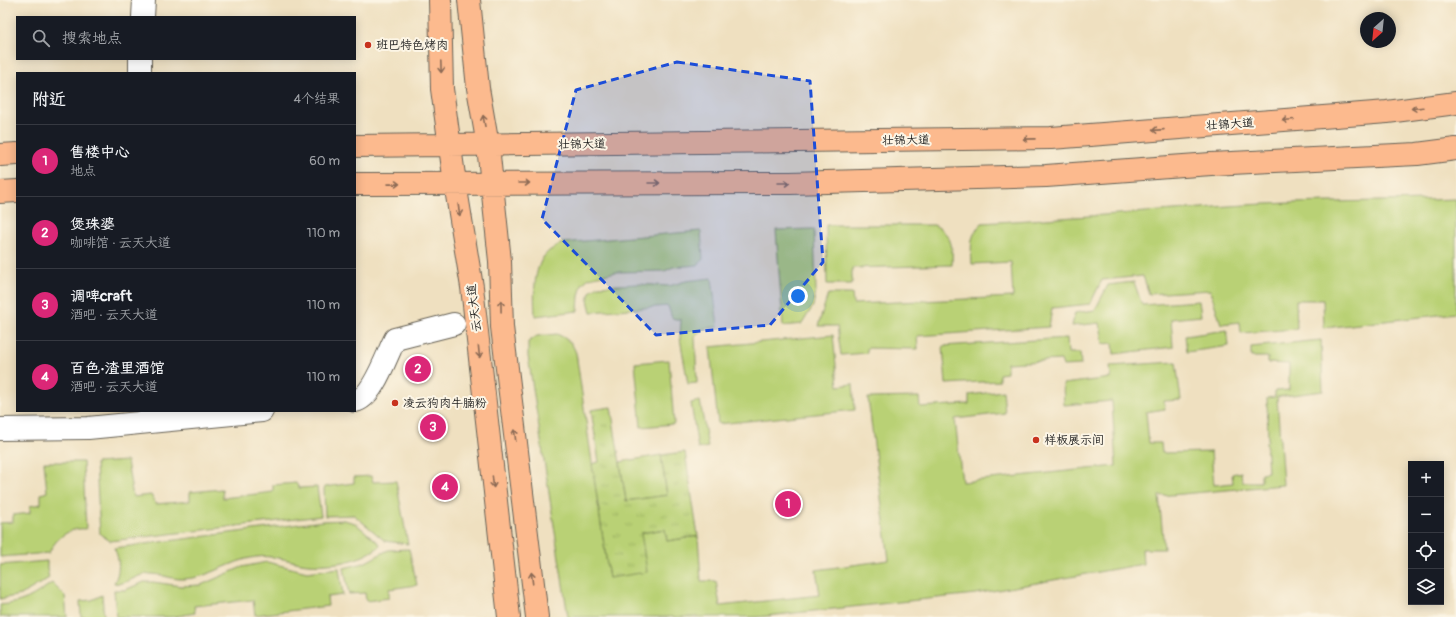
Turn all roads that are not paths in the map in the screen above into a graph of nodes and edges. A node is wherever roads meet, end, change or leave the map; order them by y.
1 (144, 0) edge
2 (440, 0) edge
3 (469, 0) edge
4 (143, 16) edge
5 (140, 60) edge
6 (140, 72) edge
7 (1456, 103) edge
8 (450, 145) junction
9 (356, 146) edge
10 (488, 146) junction
11 (1456, 149) edge
12 (16, 154) edge
13 (0, 155) edge
14 (454, 183) junction
15 (356, 184) edge
16 (492, 184) junction
17 (16, 191) edge
18 (0, 192) edge
19 (454, 324) dead end
20 (356, 400) edge
21 (243, 412) edge
22 (148, 417) edge
23 (0, 429) edge
24 (509, 617) edge
25 (537, 617) edge

1 - 4 street
2 -> 8 main road, 云天大道
10 -> 3 main road, 云天大道
5 - 6 street
7 -> 10 main road, 壮锦大道
8 - 9 main road, 壮锦大道
8 - 10 main road, 壮锦大道
8 - 14 main road, 云天大道
10 - 16 main road, 云天大道
16 -> 11 main road
12 - 13 main road
15 -> 14 main road
14 - 16 main road
14 -> 24 main road, 云天大道
25 -> 16 main road, 云天大道
17 - 18 main road
19 - 20 street
21 - 22 street
22 - 23 street

